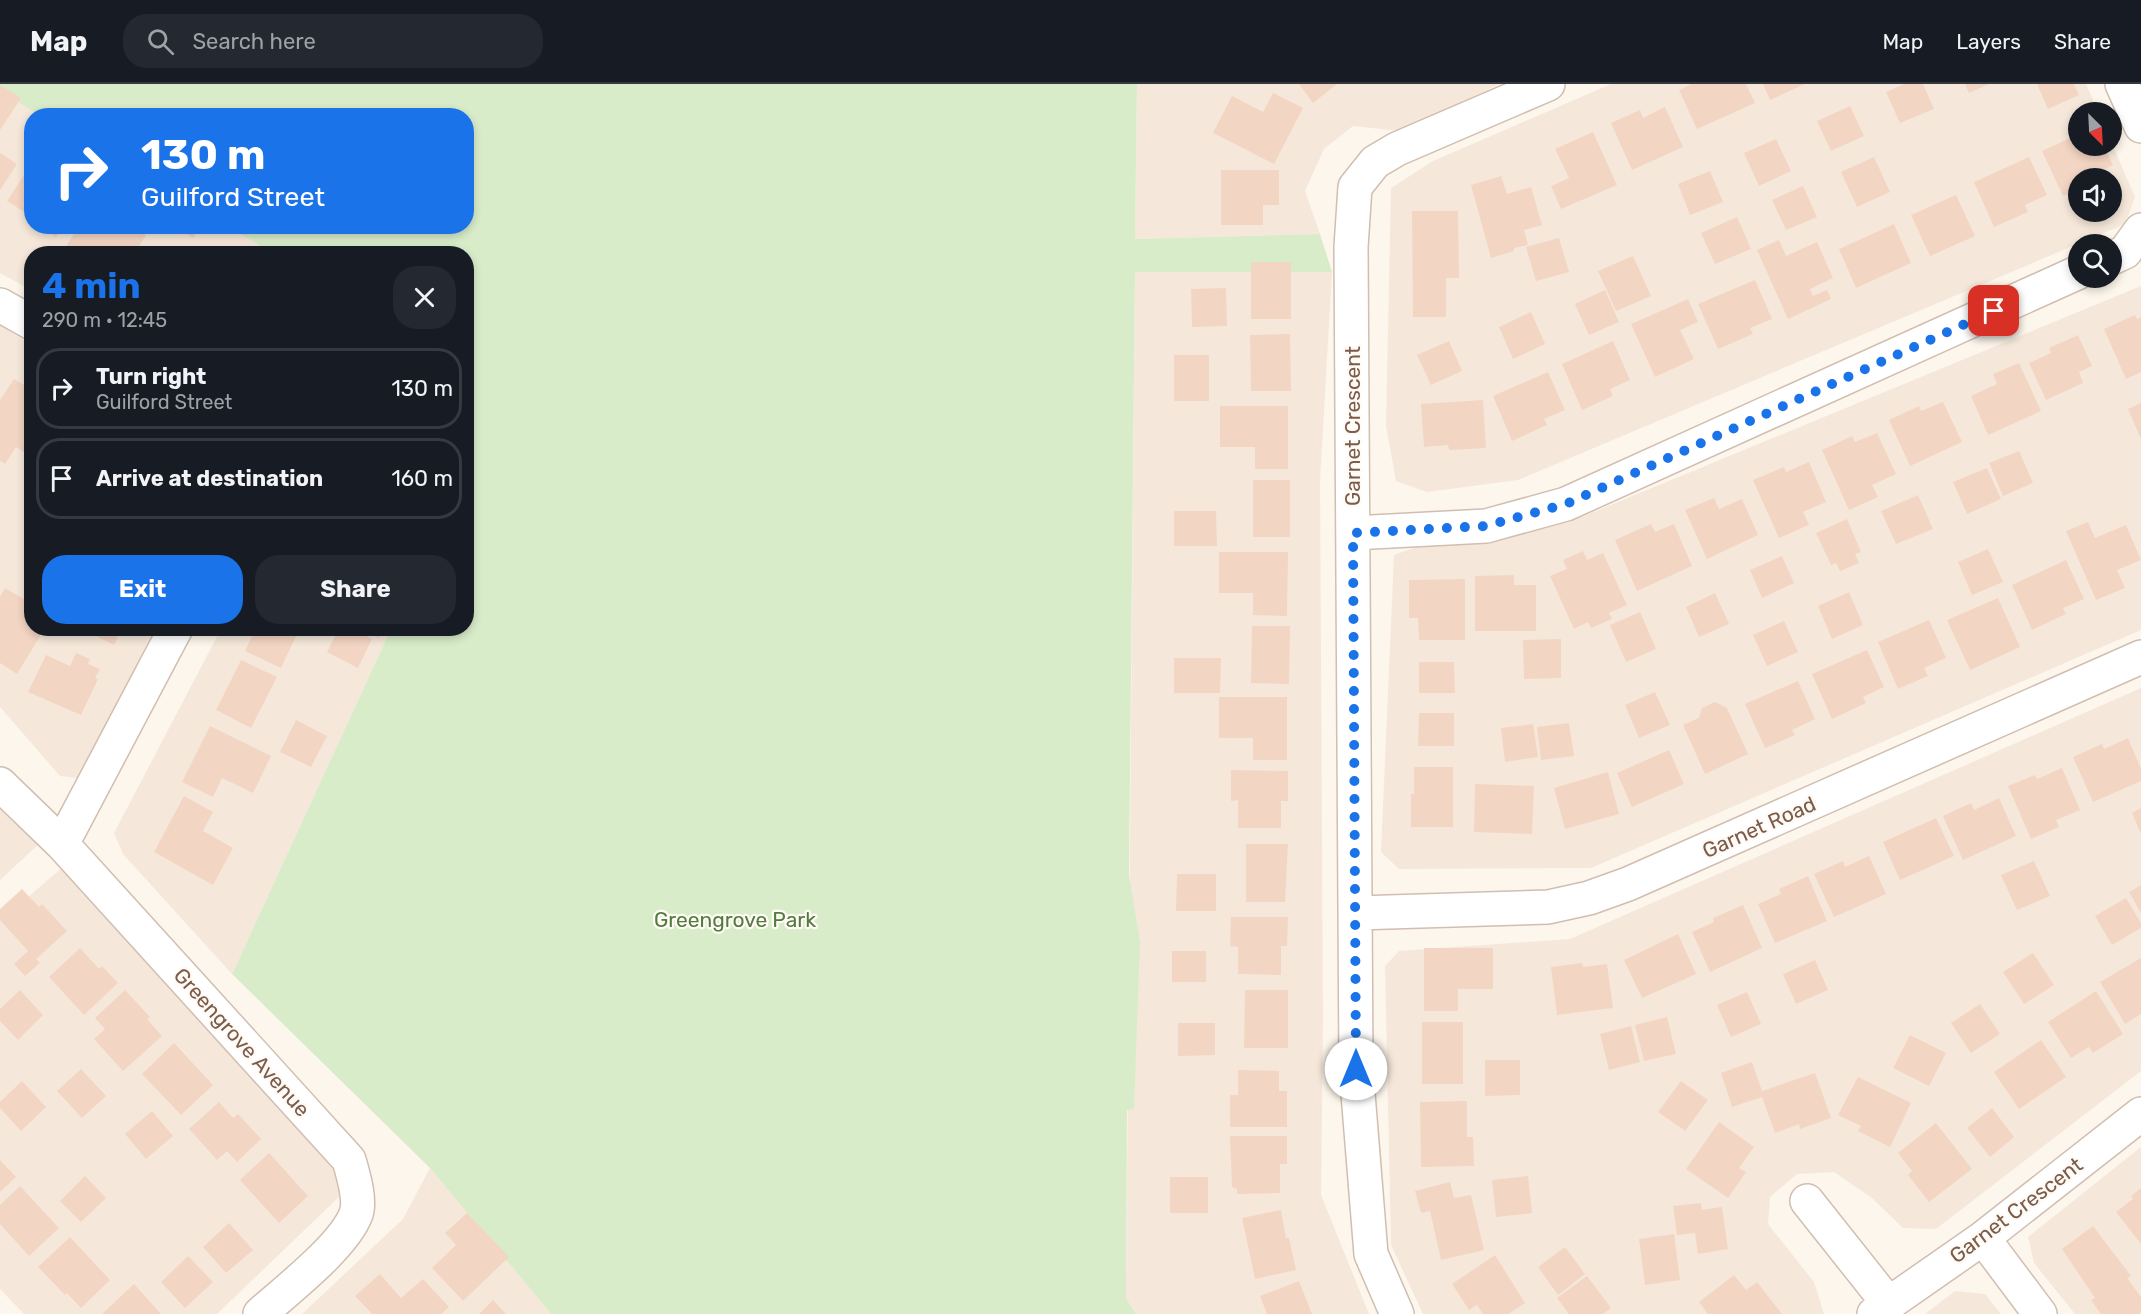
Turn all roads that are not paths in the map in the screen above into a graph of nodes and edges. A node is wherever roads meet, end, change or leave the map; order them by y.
1 (1548, 84) edge
2 (2122, 84) edge
3 (2141, 126) edge
4 (2141, 230) edge
5 (2122, 253) edge
6 (2068, 277) edge
7 (0, 305) edge
8 (24, 318) edge
9 (1353, 533) junction
10 (172, 636) edge
11 (2141, 657) edge
12 (0, 784) edge
13 (62, 844) junction
14 (1356, 913) junction
15 (2141, 1114) edge
16 (1807, 1201) dead end
17 (1983, 1238) junction
18 (1881, 1308) edge
19 (260, 1314) edge
20 (1397, 1314) edge
21 (2040, 1314) edge

1 - 9 street, Garnet Crescent
2 - 3 street
4 - 5 street
6 - 9 street
7 - 8 street
9 - 14 street, Garnet Crescent
10 - 13 street
11 - 14 street, Garnet Road
12 - 13 street, Greengrove Avenue
13 - 19 street, Greengrove Avenue
14 - 20 street, Garnet Crescent
15 - 17 street, Garnet Crescent
16 - 18 street, Garnet Crescent
17 - 18 street, Garnet Crescent
17 - 21 street

